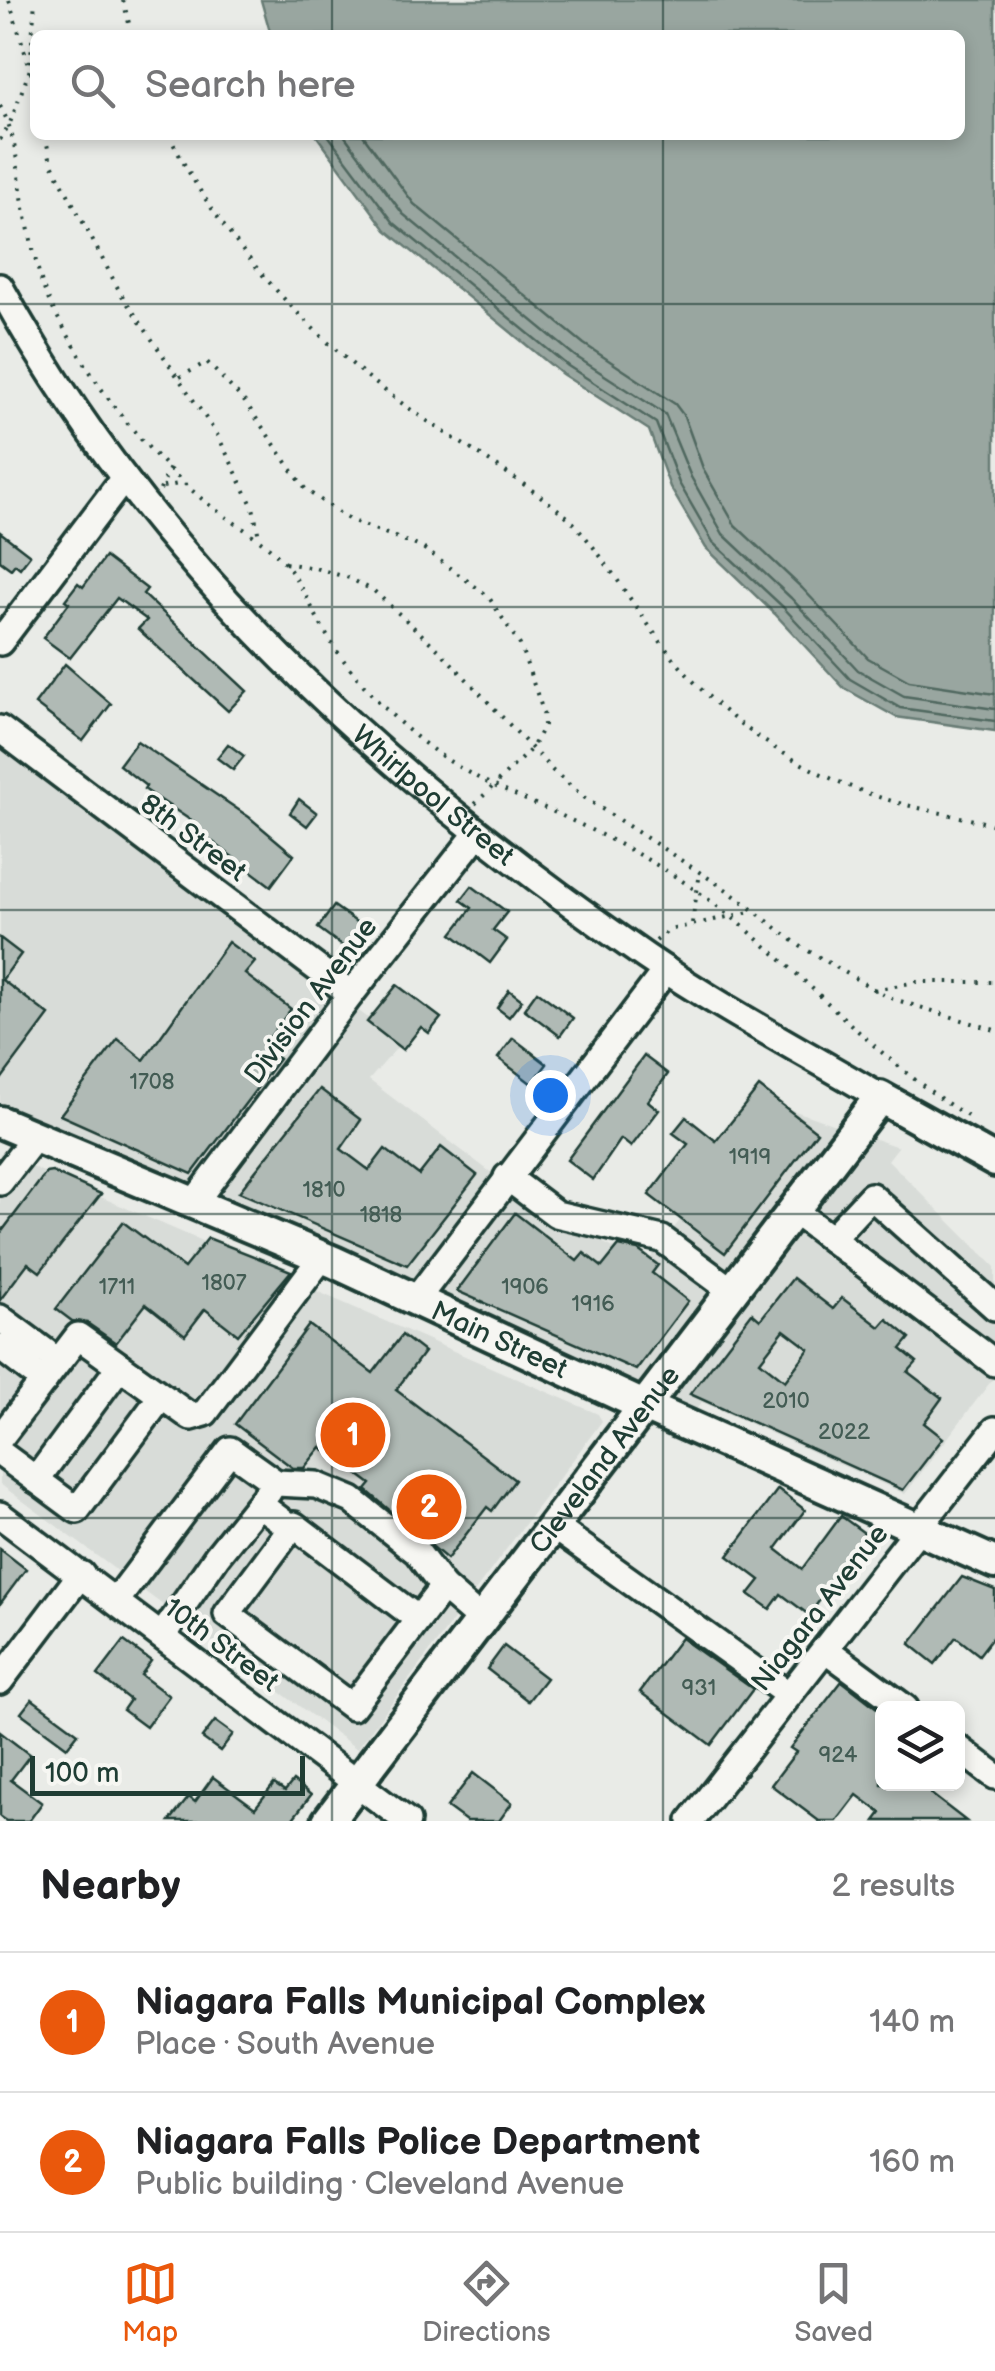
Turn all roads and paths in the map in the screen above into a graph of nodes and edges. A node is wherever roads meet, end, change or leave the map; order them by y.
1 (9, 0) edge
2 (35, 0) edge
3 (122, 0) edge
4 (33, 30) edge
5 (131, 30) edge
6 (30, 69) joint
7 (0, 106) edge
8 (10, 123) junction
9 (0, 140) edge
10 (46, 140) edge
11 (171, 140) edge
12 (0, 287) edge
13 (180, 377) junction
14 (170, 467) junction
15 (124, 478) junction
16 (186, 483) junction
17 (163, 487) junction
18 (155, 494) dead end
19 (258, 536) junction
20 (284, 562) junction
21 (0, 642) edge
22 (0, 729) edge
23 (532, 748) junction
24 (492, 786) junction
25 (473, 822) junction
26 (995, 825) edge
27 (700, 872) junction
28 (697, 890) junction
29 (754, 910) junction
30 (731, 916) junction
31 (692, 923) junction
32 (653, 944) dead end
33 (666, 970) junction
34 (995, 982) edge
35 (874, 990) junction
36 (351, 994) junction
37 (995, 1030) edge
38 (880, 1097) junction
39 (0, 1122) edge
40 (982, 1125) dead end
41 (35, 1136) junction
42 (995, 1161) edge
43 (507, 1177) junction
44 (0, 1182) edge
45 (193, 1204) junction
46 (794, 1211) junction
47 (831, 1240) junction
48 (322, 1257) junction
49 (732, 1292) junction
50 (414, 1301) junction
51 (995, 1307) edge
52 (0, 1318) edge
53 (0, 1347) edge
54 (46, 1352) dead end
55 (994, 1360) edge
56 (120, 1366) junction
57 (44, 1381) junction
58 (160, 1397) junction
59 (645, 1406) junction
60 (995, 1430) edge
61 (0, 1438) edge
62 (0, 1453) edge
63 (36, 1480) junction
64 (276, 1483) junction
65 (259, 1504) junction
66 (0, 1515) edge
67 (553, 1526) junction
68 (920, 1527) junction
69 (291, 1528) junction
70 (995, 1563) edge
71 (81, 1574) junction
72 (443, 1587) junction
73 (116, 1601) junction
74 (418, 1620) junction
75 (481, 1620) junction
76 (162, 1636) junction
77 (825, 1649) junction
78 (0, 1681) edge
79 (789, 1695) junction
80 (896, 1701) edge
81 (965, 1753) edge
82 (995, 1776) edge
83 (356, 1784) junction
84 (328, 1821) edge
85 (407, 1821) edge
86 (692, 1821) edge

1 - 6 path
2 - 4 path
3 - 5 path
6 - 8 path
7 - 8 path
8 - 9 path
8 - 14 path
10 - 13 path
11 - 26 path
12 - 15 street, Whirlpool Street
13 - 19 path
13 - 23 path
14 - 16 path
14 - 17 path
15 - 21 street
15 - 25 street, Whirlpool Street
16 - 17 path
16 - 19 path
17 - 18 path
19 - 20 path
20 - 23 path
20 - 24 path
22 - 36 street, 8th Street
23 - 24 path
23 - 27 path
24 - 25 path
24 - 28 path
25 - 33 street, Whirlpool Street
25 - 36 street, Division Avenue
27 - 28 path
27 - 29 path
28 - 30 path
28 - 31 path
29 - 30 path
29 - 35 path
30 - 31 path
30 - 40 path
31 - 32 path
33 - 38 street, Whirlpool Street
33 - 43 street
34 - 35 path
35 - 37 path
36 - 45 street, Division Avenue
38 - 42 main road, Whirlpool Street
38 - 46 main road, Cleveland Avenue
39 - 41 main road, Main Street
41 - 44 street
41 - 45 main road, Main Street
43 - 49 street
43 - 50 street
45 - 48 main road, Main Street
46 - 47 street
46 - 49 main road, Cleveland Avenue
47 - 51 street
47 - 55 street
48 - 50 main road, Main Street
48 - 58 street
49 - 59 main road, Cleveland Avenue
50 - 59 main road, Main Street
52 - 54 street
53 - 57 street
56 - 57 street
56 - 58 street
56 - 63 street
57 - 61 street
58 - 63 street
59 - 67 main road, Cleveland Avenue
59 - 68 main road, Main Street
60 - 68 street, Niagara Avenue
62 - 63 street
64 - 65 street
64 - 72 street
64 - 73 street
65 - 69 street
65 - 76 street
66 - 71 street, 10th Street
67 - 75 main road, Cleveland Avenue
67 - 79 street
68 - 70 main road, Main Street
68 - 77 street, Niagara Avenue
69 - 74 street
69 - 74 street
71 - 73 street, 10th Street
71 - 78 street
72 - 74 street
72 - 75 street
73 - 76 street, 10th Street
75 - 83 main road, Cleveland Avenue
76 - 83 street, 10th Street
77 - 79 street, Niagara Avenue
77 - 80 street
79 - 86 street, Niagara Avenue
81 - 82 street
83 - 84 main road, Cleveland Avenue
83 - 85 street, 10th Street

